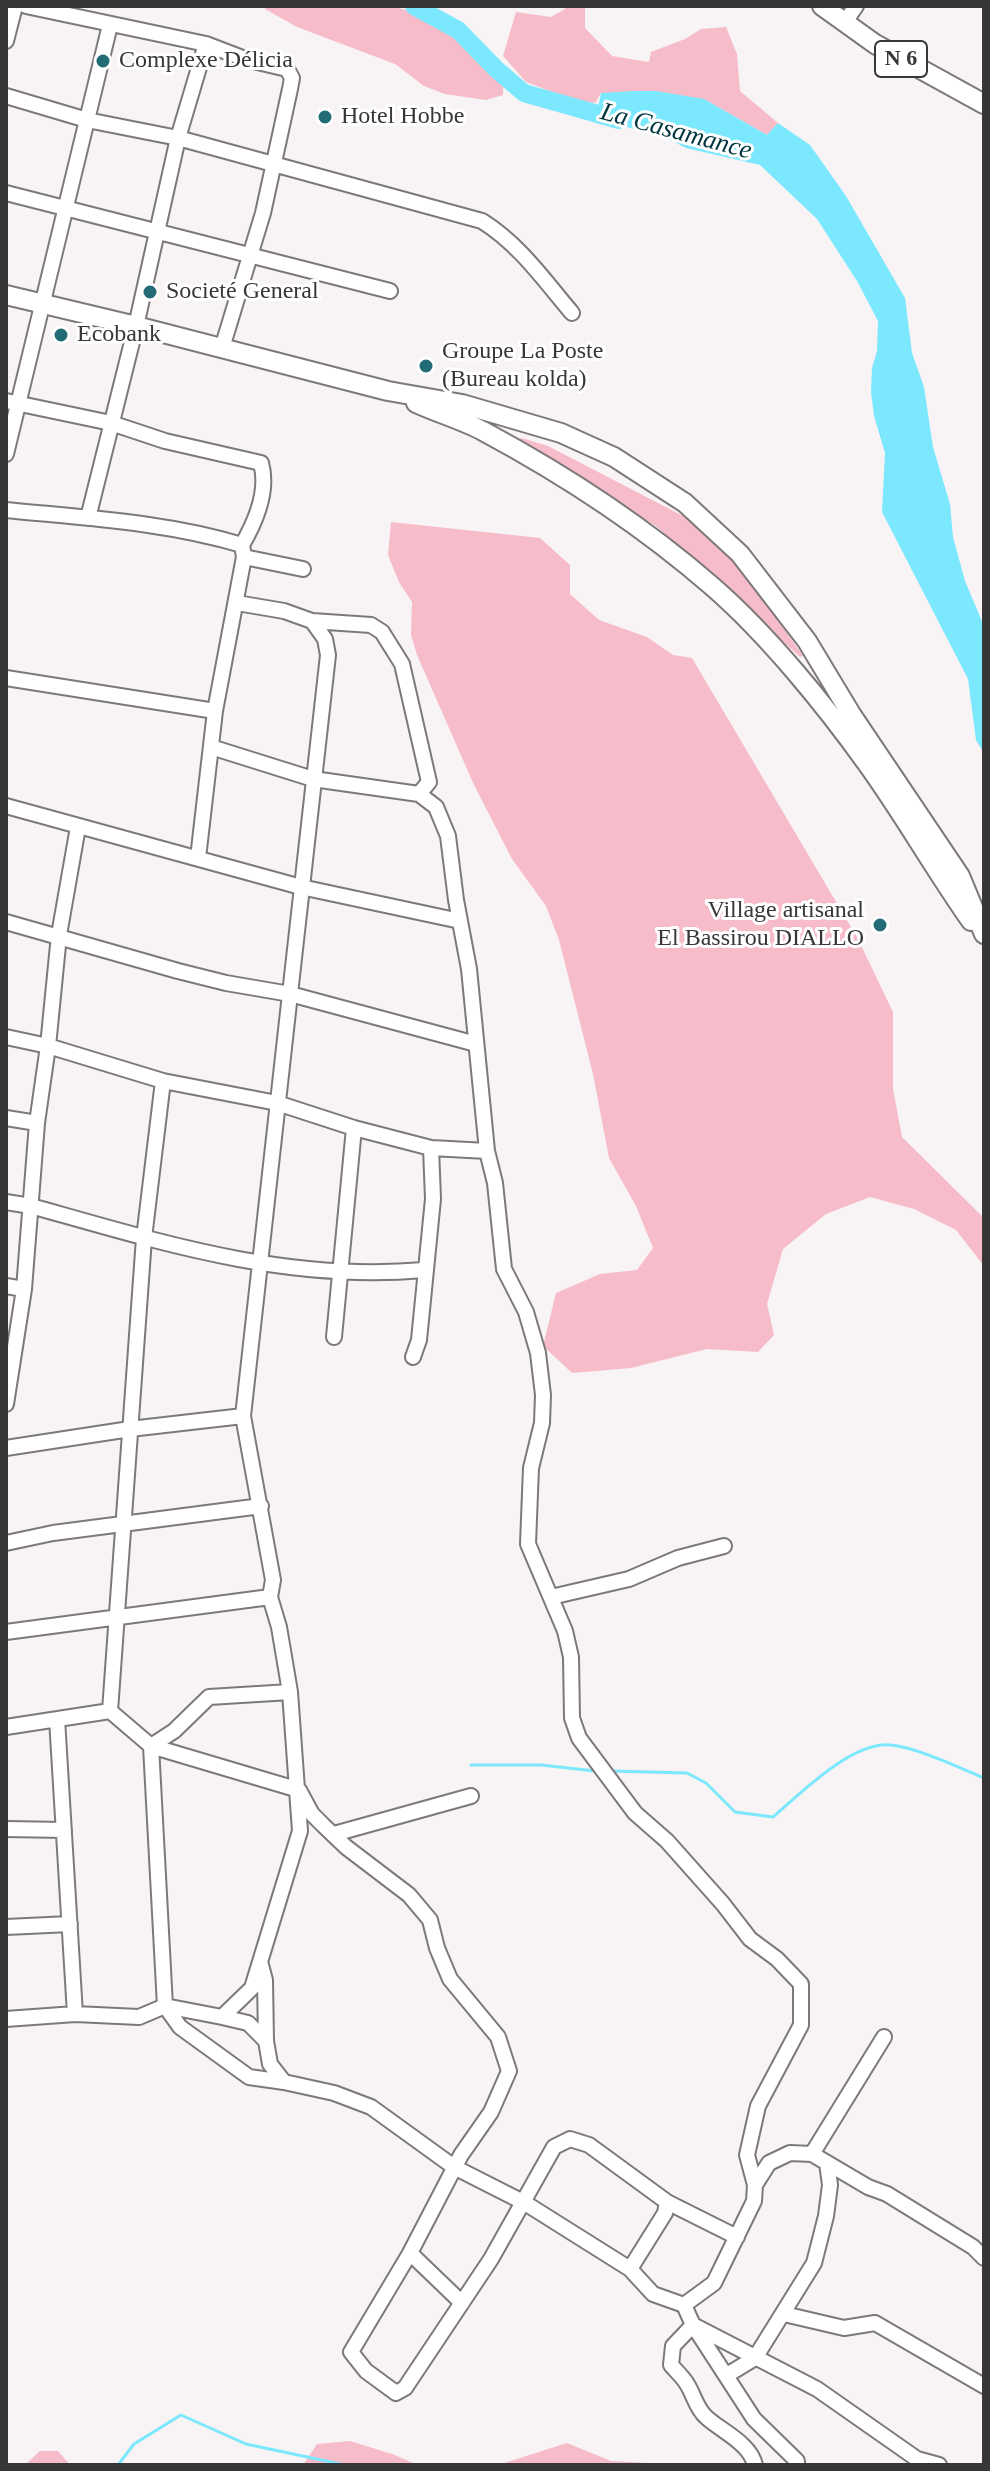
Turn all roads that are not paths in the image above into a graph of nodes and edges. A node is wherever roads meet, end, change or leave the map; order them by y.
1 (15, 6) edge
2 (26, 6) edge
3 (822, 6) edge
4 (856, 6) edge
5 (845, 22) junction
6 (110, 25) junction
7 (6, 41) edge
8 (206, 44) junction
9 (6, 96) edge
10 (984, 104) edge
11 (87, 120) junction
12 (178, 138) junction
13 (273, 164) junction
14 (6, 193) edge
15 (66, 208) junction
16 (157, 230) junction
17 (251, 256) junction
18 (390, 291) dead end
19 (6, 295) edge
20 (41, 303) junction
21 (572, 313) dead end
22 (136, 326) junction
23 (222, 348) junction
24 (388, 391) junction
25 (12, 402) edge
26 (111, 423) junction
27 (6, 454) edge
28 (6, 510) edge
29 (88, 518) junction
30 (243, 551) junction
31 (303, 569) dead end
32 (237, 603) junction
33 (312, 621) junction
34 (6, 678) edge
35 (215, 711) junction
36 (211, 747) junction
37 (313, 779) junction
38 (419, 794) junction
39 (6, 806) edge
40 (78, 827) junction
41 (198, 858) junction
42 (301, 887) junction
43 (460, 921) junction
44 (6, 922) edge
45 (59, 935) junction
46 (984, 937) edge
47 (290, 994) junction
48 (6, 1037) edge
49 (476, 1044) junction
50 (48, 1046) junction
51 (163, 1081) junction
52 (277, 1103) junction
53 (6, 1118) edge
54 (37, 1123) junction
55 (354, 1128) junction
56 (431, 1148) junction
57 (487, 1151) junction
58 (6, 1202) edge
59 (31, 1206) junction
60 (144, 1238) junction
61 (262, 1264) junction
62 (424, 1270) junction
63 (339, 1271) junction
64 (6, 1286) edge
65 (24, 1289) junction
66 (334, 1337) dead end
67 (413, 1357) dead end
68 (6, 1404) edge
69 (243, 1416) junction
70 (130, 1429) junction
71 (6, 1448) edge
72 (261, 1506) junction
73 (125, 1524) junction
74 (6, 1543) edge
75 (724, 1546) dead end
76 (270, 1597) junction
77 (551, 1597) junction
78 (116, 1616) junction
79 (6, 1632) edge
80 (290, 1692) junction
81 (110, 1711) junction
82 (57, 1719) junction
83 (6, 1727) edge
84 (151, 1746) junction
85 (299, 1790) junction
86 (471, 1796) dead end
87 (6, 1829) edge
88 (64, 1830) junction
89 (334, 1834) junction
90 (70, 1924) junction
91 (6, 1927) edge
92 (261, 1964) junction
93 (165, 2006) junction
94 (75, 2014) junction
95 (222, 2017) junction
96 (6, 2019) edge
97 (884, 2037) dead end
98 (266, 2041) junction
99 (284, 2082) junction
100 (812, 2154) junction
101 (827, 2163) junction
102 (454, 2167) junction
103 (755, 2185) junction
104 (667, 2202) junction
105 (525, 2203) junction
106 (737, 2237) junction
107 (410, 2253) junction
108 (984, 2258) edge
109 (630, 2269) junction
110 (462, 2303) junction
111 (684, 2305) junction
112 (784, 2314) junction
113 (693, 2325) junction
114 (755, 2358) junction
115 (727, 2375) junction
116 (984, 2386) edge
117 (918, 2462) edge
118 (755, 2465) edge
119 (797, 2465) edge
120 (939, 2465) edge

1 - 7 street
2 - 6 street
3 - 5 main road, N 6
4 - 5 street
5 - 10 main road, N 6
6 - 8 street
6 - 11 street
8 - 12 street
8 - 13 street
9 - 11 street
11 - 12 street
11 - 15 street
12 - 13 street
12 - 16 street
13 - 17 street
13 - 21 street
14 - 15 street
15 - 16 street
15 - 20 street
16 - 17 street
16 - 22 street
17 - 18 street
17 - 23 street
19 - 20 main road
20 - 22 main road
20 - 25 street
22 - 23 main road
22 - 26 street
23 - 24 main road
24 - 46 main road
24 - 46 main road
25 - 26 street
25 - 27 street
26 - 29 street
26 - 30 street
28 - 29 street
29 - 30 street
30 - 31 street
30 - 32 street
32 - 33 street
32 - 35 street
33 - 37 street
33 - 38 street
34 - 35 street
35 - 36 street
36 - 37 street
36 - 41 street
37 - 38 street
37 - 42 street
38 - 43 street
39 - 40 street
40 - 41 street
40 - 45 street
41 - 42 street
42 - 43 street
42 - 47 street
43 - 49 street
44 - 45 street
45 - 47 street
45 - 50 street
47 - 49 street
47 - 52 street
48 - 50 street
49 - 57 street
50 - 51 street
50 - 54 street
51 - 52 street
51 - 60 street
52 - 55 street
52 - 61 street
53 - 54 street
54 - 59 street
55 - 56 street
55 - 63 street
56 - 57 street
56 - 62 street
57 - 77 street
58 - 59 street
59 - 60 street
59 - 65 street
60 - 61 street
60 - 70 street
61 - 63 street
61 - 69 street
62 - 63 street
62 - 67 street
63 - 66 street
64 - 65 street
65 - 68 street
69 - 70 street
69 - 72 street
70 - 71 street
70 - 73 street
72 - 73 street
72 - 76 street
73 - 74 street
73 - 78 street
75 - 77 street
76 - 78 street
76 - 80 street
77 - 103 street
78 - 79 street
78 - 81 street
80 - 84 street
80 - 85 street
81 - 82 street
81 - 84 street
82 - 83 street
82 - 88 street
84 - 85 street
84 - 93 street
85 - 89 street
85 - 92 street
86 - 89 street
87 - 88 street
88 - 90 street
89 - 102 street
90 - 91 street
90 - 94 street
92 - 95 street
92 - 98 street
93 - 94 street
93 - 95 street
93 - 99 street
94 - 96 street
95 - 98 street
97 - 100 street
98 - 99 street
99 - 102 street
100 - 101 street
100 - 103 street
101 - 108 street
101 - 112 street
102 - 105 street
102 - 107 street
103 - 106 street
104 - 105 street
104 - 106 street
104 - 109 street
105 - 109 street
105 - 110 street
106 - 111 street
107 - 110 street
107 - 110 street
109 - 111 street
111 - 113 street
112 - 114 street
112 - 116 street
113 - 114 street
113 - 115 street
113 - 118 street
114 - 115 street
114 - 117 street
115 - 119 street
117 - 120 street

